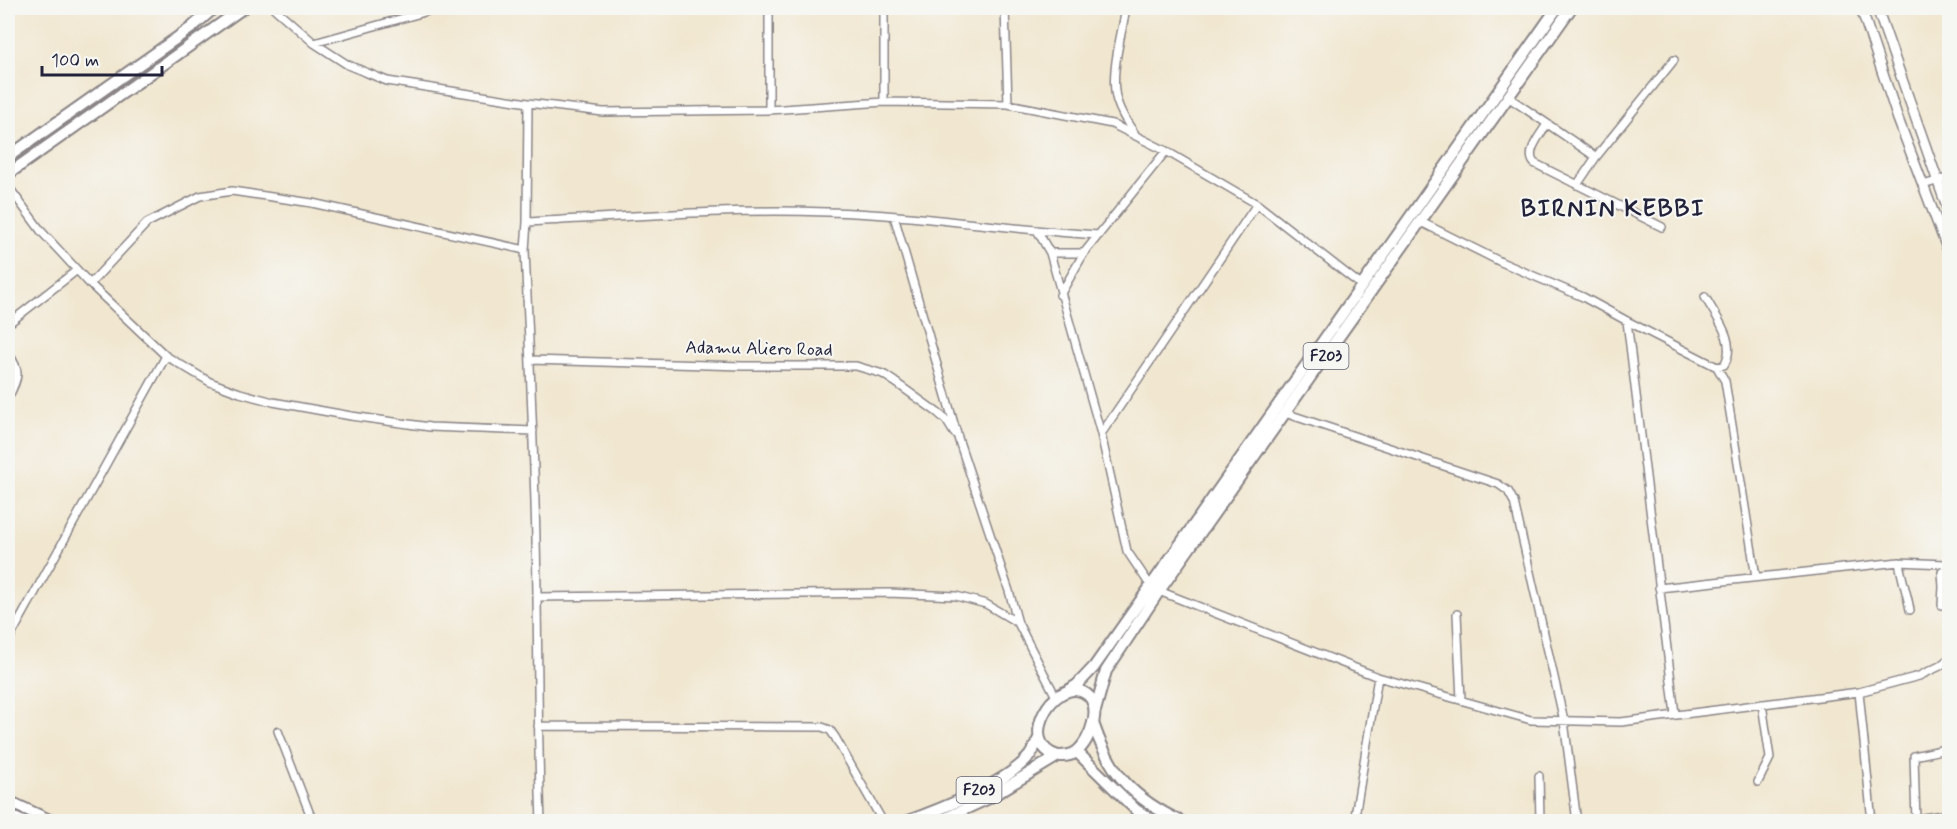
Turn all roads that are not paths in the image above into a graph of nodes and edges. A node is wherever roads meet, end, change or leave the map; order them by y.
1 (214, 8) edge
2 (243, 8) edge
3 (274, 8) edge
4 (439, 8) edge
5 (769, 8) edge
6 (884, 8) edge
7 (1005, 8) edge
8 (1126, 8) edge
9 (1557, 8) edge
10 (1571, 8) edge
11 (1861, 8) edge
12 (1877, 8) edge
13 (314, 43) junction
14 (1674, 60) dead end
15 (1508, 97) junction
16 (884, 102) junction
17 (528, 103) junction
18 (1008, 104) junction
19 (769, 110) junction
20 (1547, 124) junction
21 (1135, 135) junction
22 (1166, 151) junction
23 (8, 157) edge
24 (1596, 157) junction
25 (8, 174) edge
26 (1950, 177) edge
27 (1937, 181) junction
28 (1577, 185) junction
29 (1923, 185) junction
30 (8, 186) edge
31 (1257, 204) junction
32 (894, 216) junction
33 (1950, 216) edge
34 (527, 222) junction
35 (1420, 222) junction
36 (1662, 227) dead end
37 (1038, 232) junction
38 (1099, 235) junction
39 (525, 250) junction
40 (1050, 253) junction
41 (1084, 253) junction
42 (1950, 256) edge
43 (77, 270) junction
44 (90, 284) junction
45 (1361, 285) junction
46 (1060, 295) junction
47 (1705, 297) dead end
48 (1627, 321) junction
49 (8, 324) edge
50 (8, 353) edge
51 (166, 356) junction
52 (530, 360) junction
53 (1717, 367) junction
54 (8, 398) edge
55 (1285, 413) junction
56 (533, 431) junction
57 (1101, 434) junction
58 (959, 441) junction
59 (1899, 562) junction
60 (1756, 577) junction
61 (1155, 588) junction
62 (1659, 588) junction
63 (537, 597) junction
64 (1942, 605) dead end
65 (1910, 610) dead end
66 (1457, 614) dead end
67 (1018, 623) junction
68 (8, 641) edge
69 (1950, 658) edge
70 (1378, 677) junction
71 (1859, 692) junction
72 (1061, 695) junction
73 (1461, 700) junction
74 (1762, 704) junction
75 (1095, 711) junction
76 (1675, 714) junction
77 (1564, 721) junction
78 (1093, 723) junction
79 (537, 726) junction
80 (278, 730) dead end
81 (1039, 738) junction
82 (1950, 748) edge
83 (1077, 752) junction
84 (1058, 756) junction
85 (1539, 776) dead end
86 (1758, 782) dead end
87 (8, 801) edge
88 (1950, 814) edge
89 (8, 815) edge
90 (1916, 820) edge
91 (23, 822) edge
92 (54, 822) edge
93 (313, 822) edge
94 (541, 822) edge
95 (883, 822) edge
96 (905, 822) edge
97 (937, 822) edge
98 (1156, 822) edge
99 (1182, 822) edge
100 (1354, 822) edge
101 (1540, 822) edge
102 (1577, 822) edge
103 (1872, 822) edge

1 - 23 main road
2 - 25 main road
3 - 13 street
4 - 13 street
5 - 19 street
6 - 16 street
7 - 18 street
8 - 21 street
9 - 45 main road, F203
10 - 15 main road, F203
11 - 29 street
12 - 27 street
13 - 17 street
14 - 24 street
15 - 20 street
15 - 35 main road, F203
16 - 18 street
16 - 19 street
17 - 19 street
17 - 34 street
18 - 21 street
20 - 24 street
20 - 28 street
21 - 22 street
22 - 31 street
22 - 38 street
24 - 28 street
26 - 27 street
27 - 29 street
27 - 33 street
28 - 36 street
29 - 42 street
30 - 43 street
31 - 45 street
31 - 57 street
32 - 34 street
32 - 37 street
32 - 58 street
34 - 39 street
35 - 48 street
35 - 55 main road, F203
37 - 38 street
37 - 40 street
38 - 41 street
39 - 44 street
39 - 52 street
40 - 41 street
40 - 46 street
41 - 46 street
43 - 44 street
43 - 49 street
44 - 51 street
45 - 61 main road, F203
46 - 57 street
47 - 53 street
48 - 53 street
48 - 62 street
50 - 54 street
51 - 56 street
51 - 68 street
52 - 56 street
52 - 58 street, Adamu Aliero Road
53 - 60 street
55 - 61 main road, F203
55 - 77 street
56 - 63 street
57 - 61 street
58 - 67 street
59 - 60 street
59 - 64 street
59 - 65 street
60 - 62 street
61 - 70 street
61 - 72 main road, F203
61 - 75 main road, F203
62 - 76 street
63 - 67 street
63 - 79 street
66 - 73 street
67 - 72 street
69 - 71 street
70 - 73 street
70 - 100 street
71 - 74 street
71 - 103 street
72 - 75 main road
72 - 81 main road
73 - 77 street
74 - 76 street
74 - 86 street
75 - 78 main road
76 - 77 street
77 - 102 street
78 - 83 main road
78 - 99 main road
79 - 94 street
79 - 95 street
80 - 93 street
81 - 84 main road
81 - 96 main road, F203
82 - 90 street
83 - 84 main road
83 - 98 main road
84 - 97 main road, F203
85 - 101 street
87 - 92 main road
88 - 90 street
89 - 91 main road

